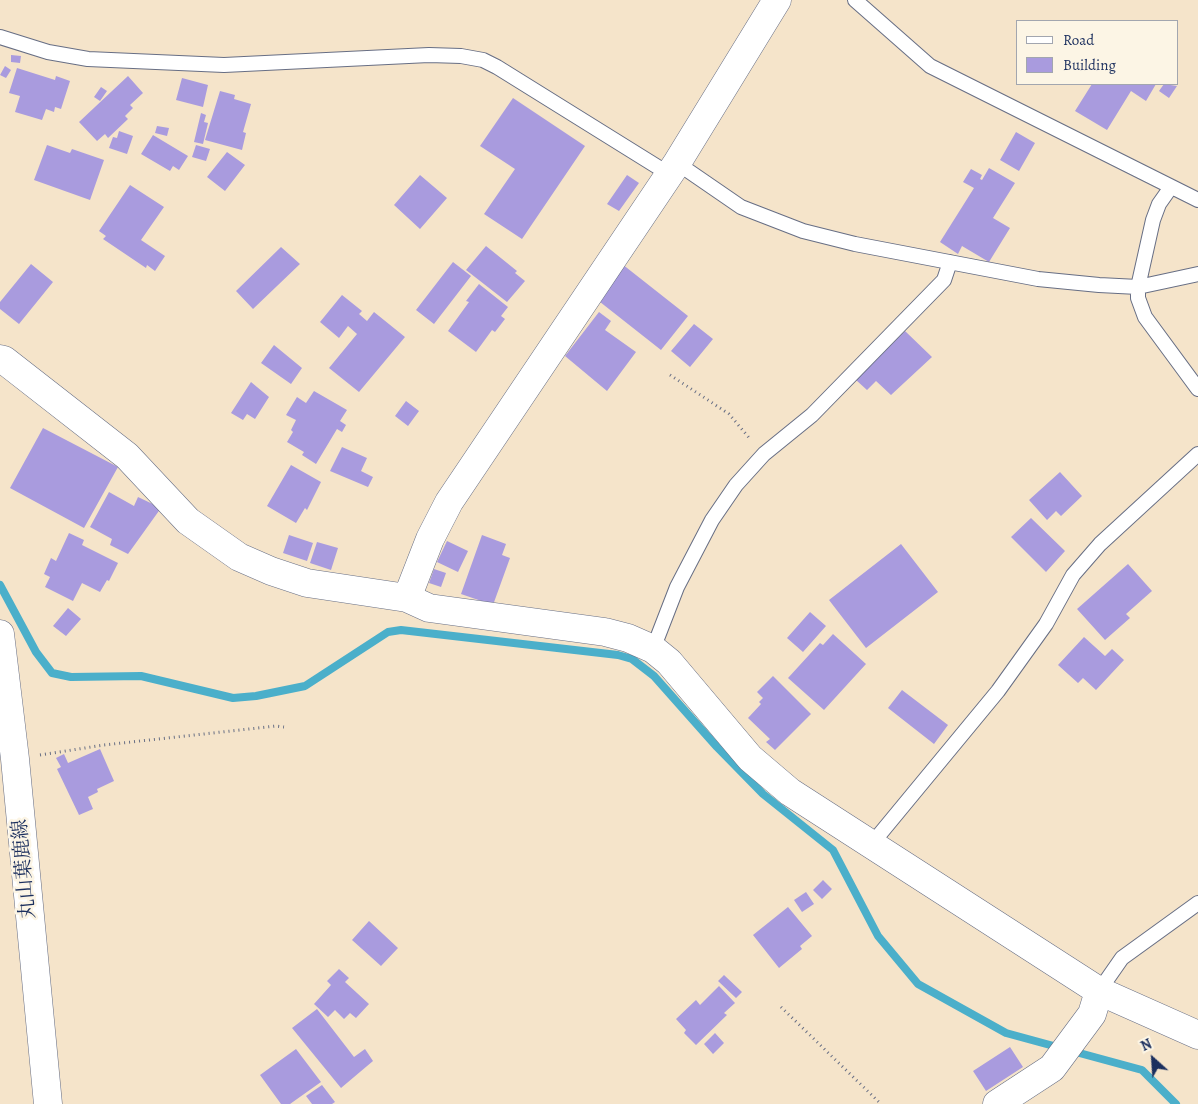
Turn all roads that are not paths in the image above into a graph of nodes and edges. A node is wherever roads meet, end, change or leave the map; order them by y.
1 (778, 0) edge
2 (855, 0) edge
3 (0, 36) edge
4 (673, 168) junction
5 (1171, 187) junction
6 (1198, 200) edge
7 (950, 262) junction
8 (1198, 274) edge
9 (1138, 287) junction
10 (0, 359) edge
11 (1198, 389) edge
12 (1198, 454) edge
13 (406, 598) junction
14 (0, 634) edge
15 (653, 649) junction
16 (870, 846) junction
17 (1198, 903) edge
18 (1099, 992) junction
19 (1198, 1035) edge
20 (48, 1104) edge
21 (997, 1104) edge

1 - 4 street
2 - 5 lane
3 - 4 lane
4 - 7 lane
4 - 13 street
5 - 6 lane
5 - 9 lane
7 - 9 lane
7 - 15 lane
8 - 9 lane
9 - 11 lane
10 - 13 street
12 - 16 lane
13 - 15 street
14 - 20 street, 丸山葉鹿線
15 - 16 street
16 - 18 street
17 - 18 lane
18 - 19 street
18 - 21 street

